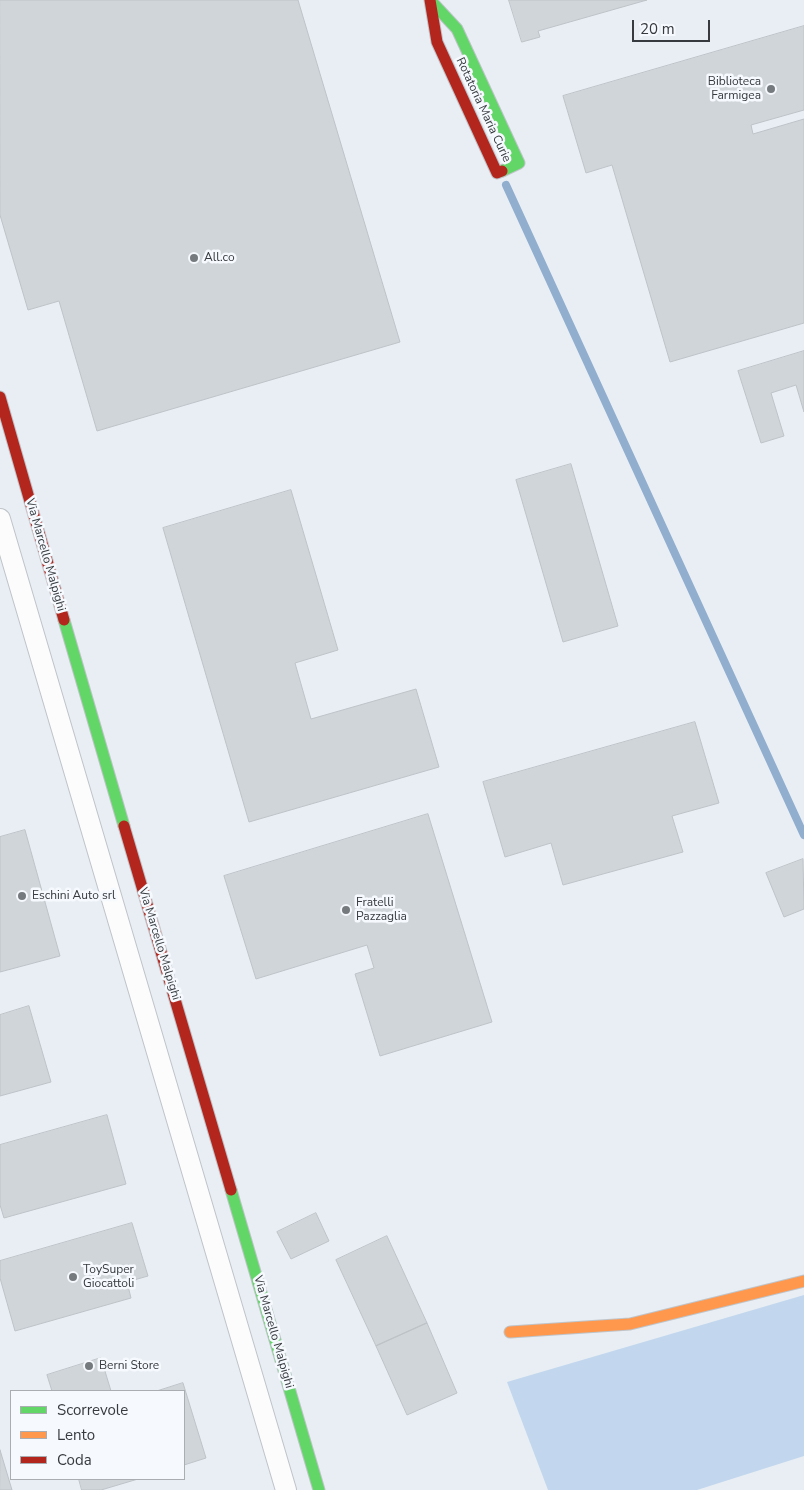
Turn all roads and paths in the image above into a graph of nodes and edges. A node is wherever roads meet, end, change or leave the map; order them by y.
1 (431, 1) edge
2 (0, 397) edge
3 (0, 519) edge
4 (804, 1281) edge
5 (510, 1332) dead end
6 (286, 1490) edge
7 (319, 1490) edge

1 - 1 street, Rotatoria Maria Curie
2 - 7 street, Via Marcello Malpighi
3 - 6 street
4 - 5 street

